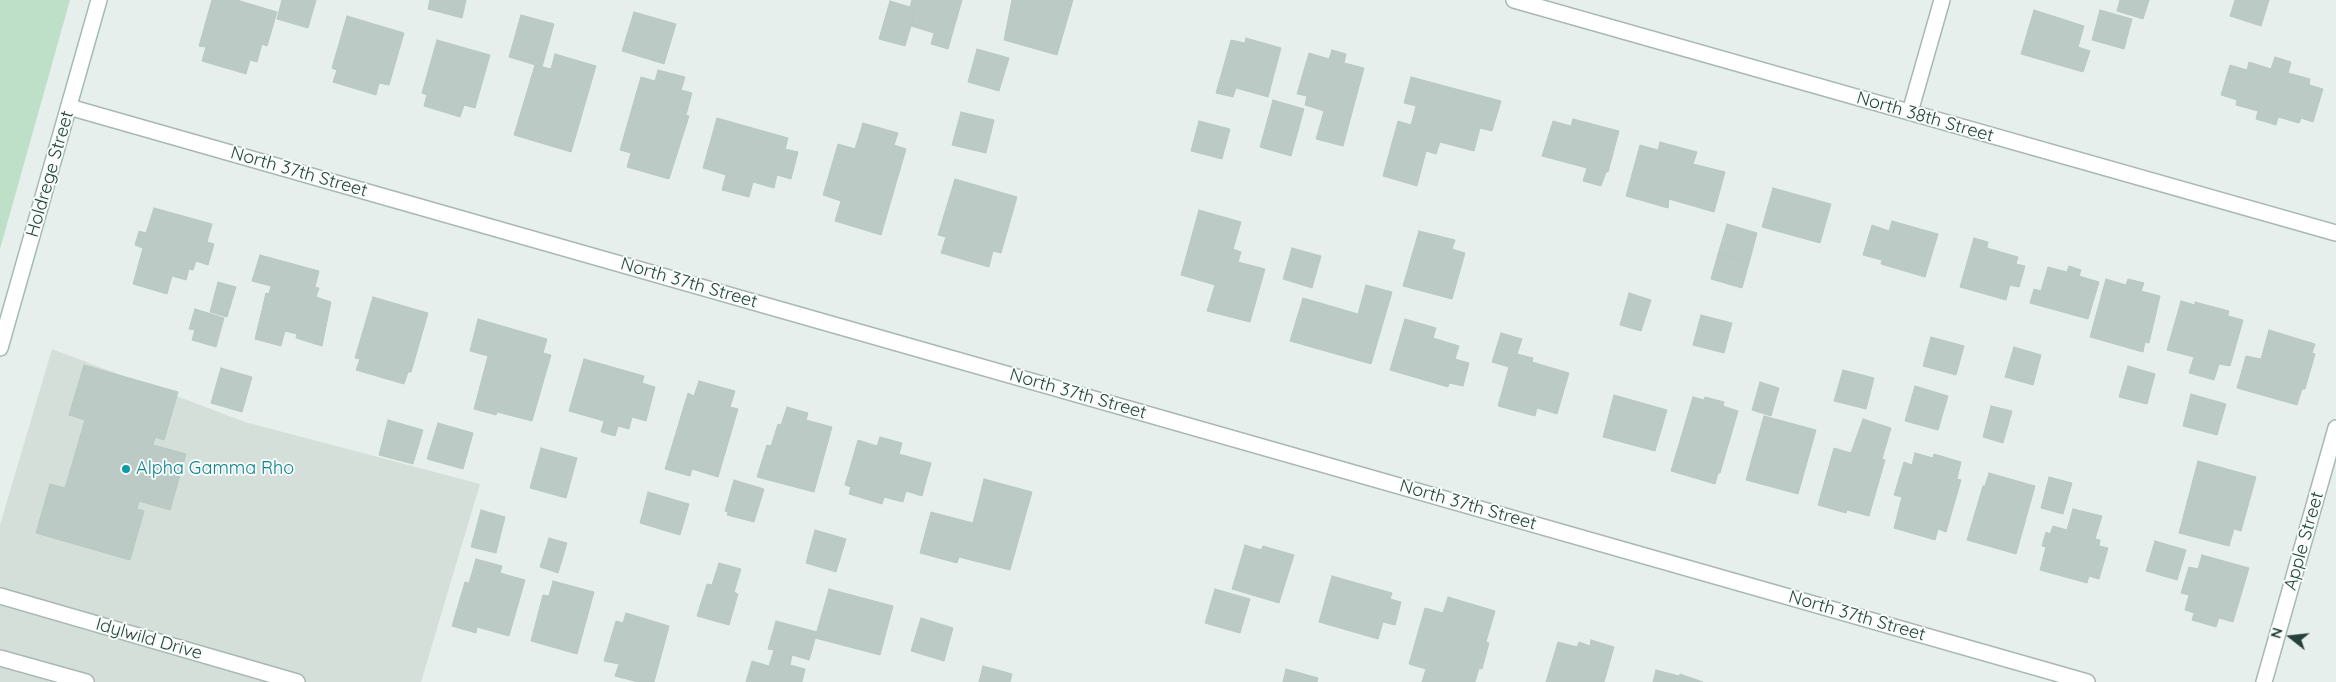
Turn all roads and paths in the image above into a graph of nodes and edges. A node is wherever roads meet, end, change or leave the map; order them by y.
1 (99, 0) edge
2 (1514, 0) edge
3 (1942, 0) edge
4 (69, 107) junction
5 (1910, 112) junction
6 (2336, 233) edge
7 (0, 348) edge
8 (2336, 428) edge
9 (0, 596) edge
10 (0, 658) edge
11 (86, 682) edge
12 (297, 682) edge
13 (2087, 682) edge
14 (2264, 682) edge

1 - 4 street, Holdrege Street
2 - 5 street, North 38th Street
3 - 5 street
4 - 7 street, Holdrege Street
4 - 13 street, North 37th Street
5 - 6 street, North 38th Street
8 - 14 street, Apple Street
9 - 12 street, Idylwild Drive
10 - 11 street

